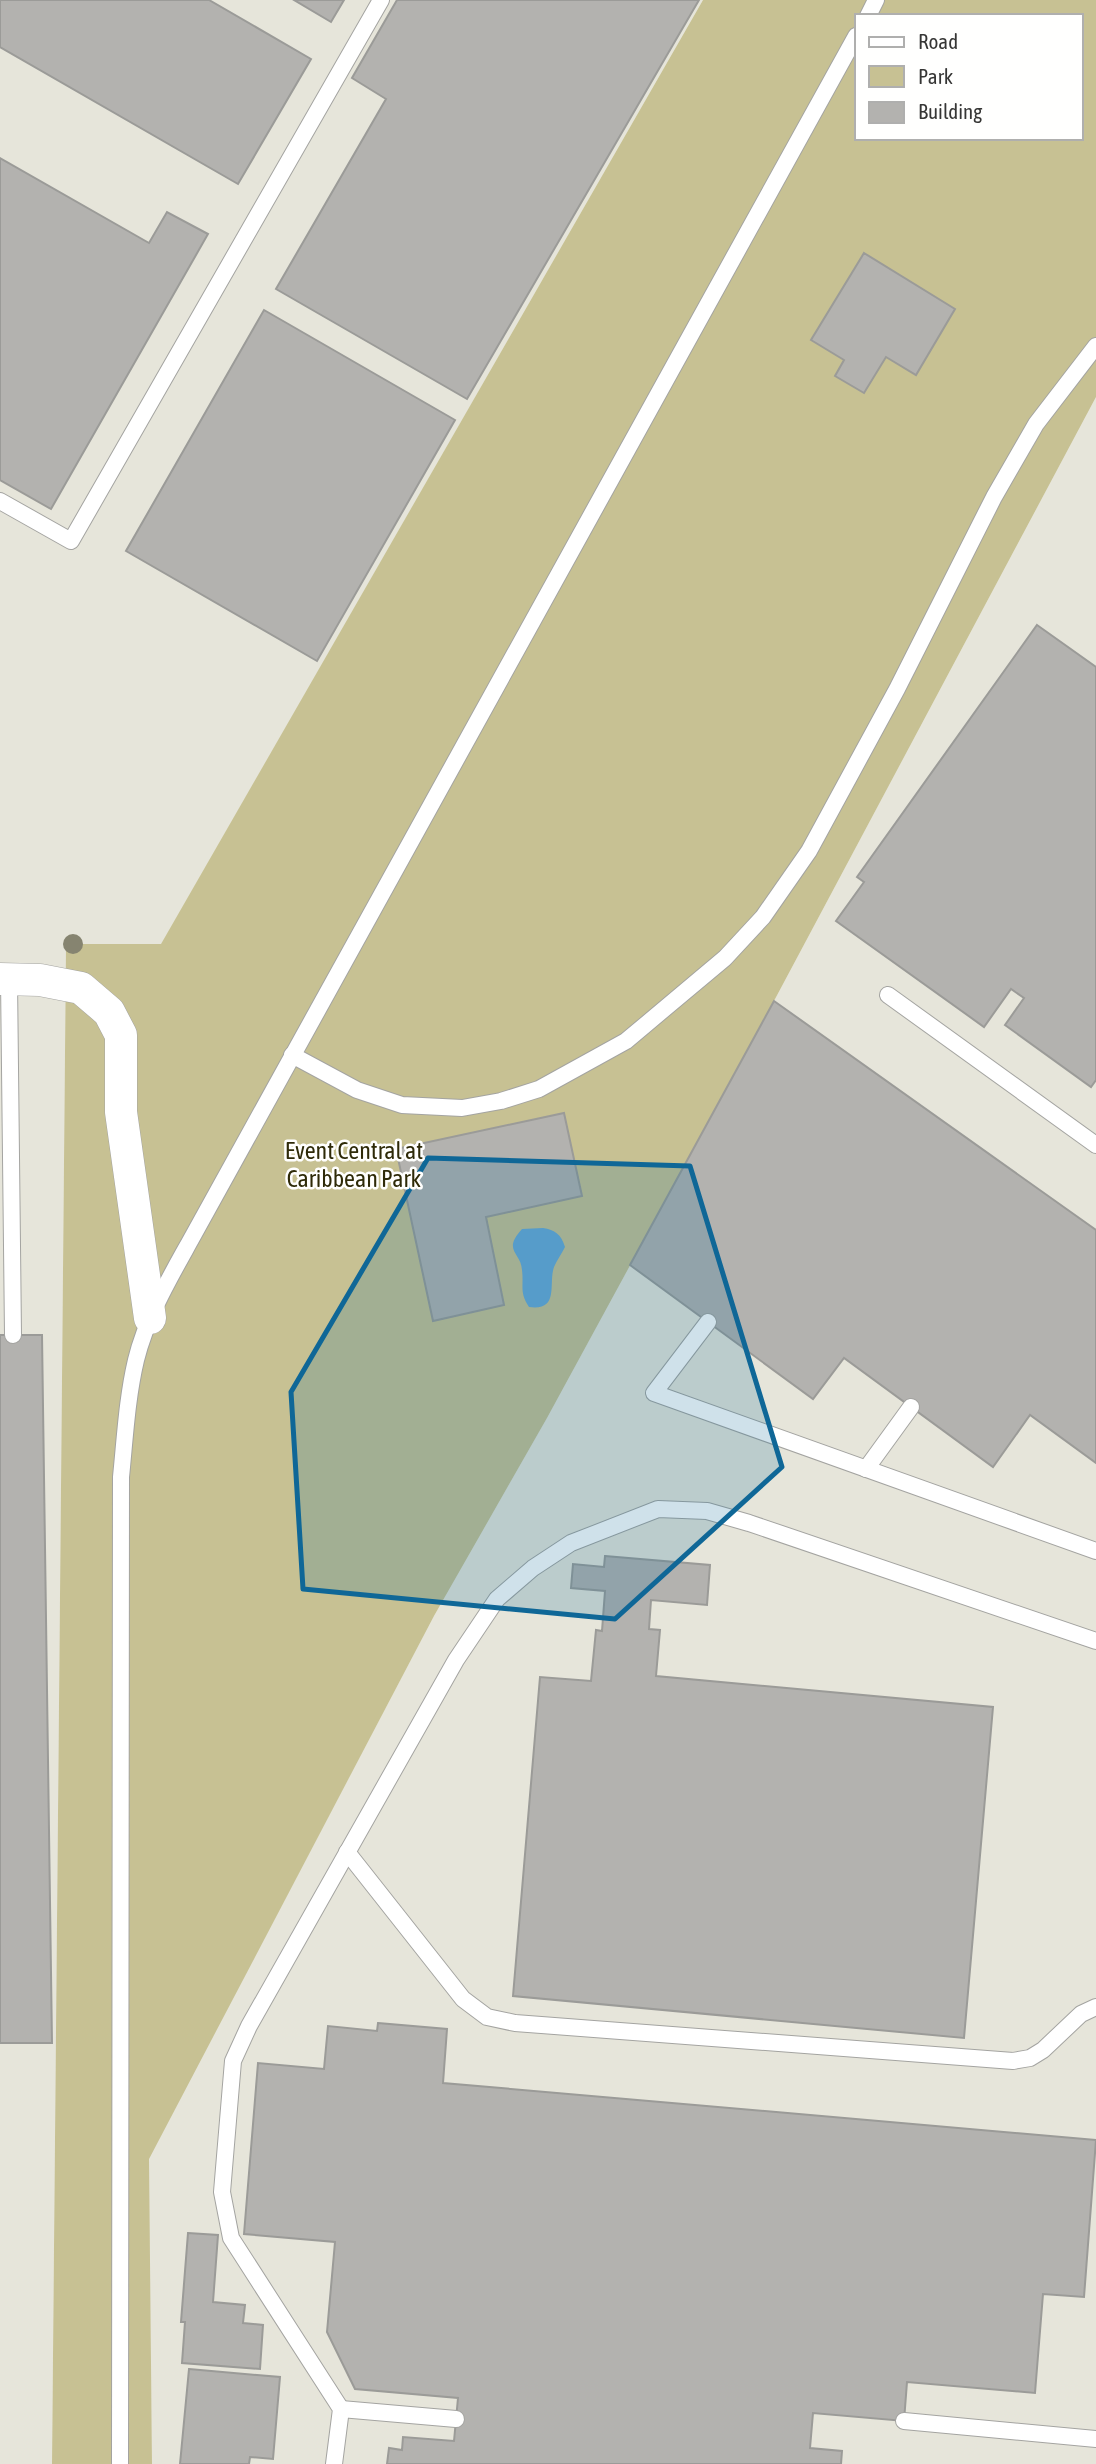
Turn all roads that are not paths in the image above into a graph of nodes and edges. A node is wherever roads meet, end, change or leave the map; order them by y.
1 (381, 0) edge
2 (855, 38) edge
3 (1096, 346) edge
4 (0, 501) edge
5 (4, 979) edge
6 (888, 995) dead end
7 (292, 1055) junction
8 (1096, 1145) edge
9 (150, 1318) junction
10 (708, 1322) dead end
11 (13, 1335) dead end
12 (911, 1407) dead end
13 (866, 1469) junction
14 (1096, 1551) edge
15 (1096, 1642) edge
16 (347, 1852) junction
17 (1096, 2007) edge
18 (341, 2409) junction
19 (456, 2419) dead end
20 (904, 2420) dead end
21 (1096, 2439) edge
22 (120, 2464) edge
23 (334, 2464) edge

1 - 4 lane
2 - 7 lane
3 - 7 lane
5 - 9 street
5 - 11 lane
6 - 8 lane
7 - 9 lane
9 - 22 lane
10 - 13 lane
12 - 13 lane
13 - 14 lane
15 - 16 lane
16 - 17 lane
16 - 18 lane
18 - 19 lane
18 - 23 lane
20 - 21 lane

